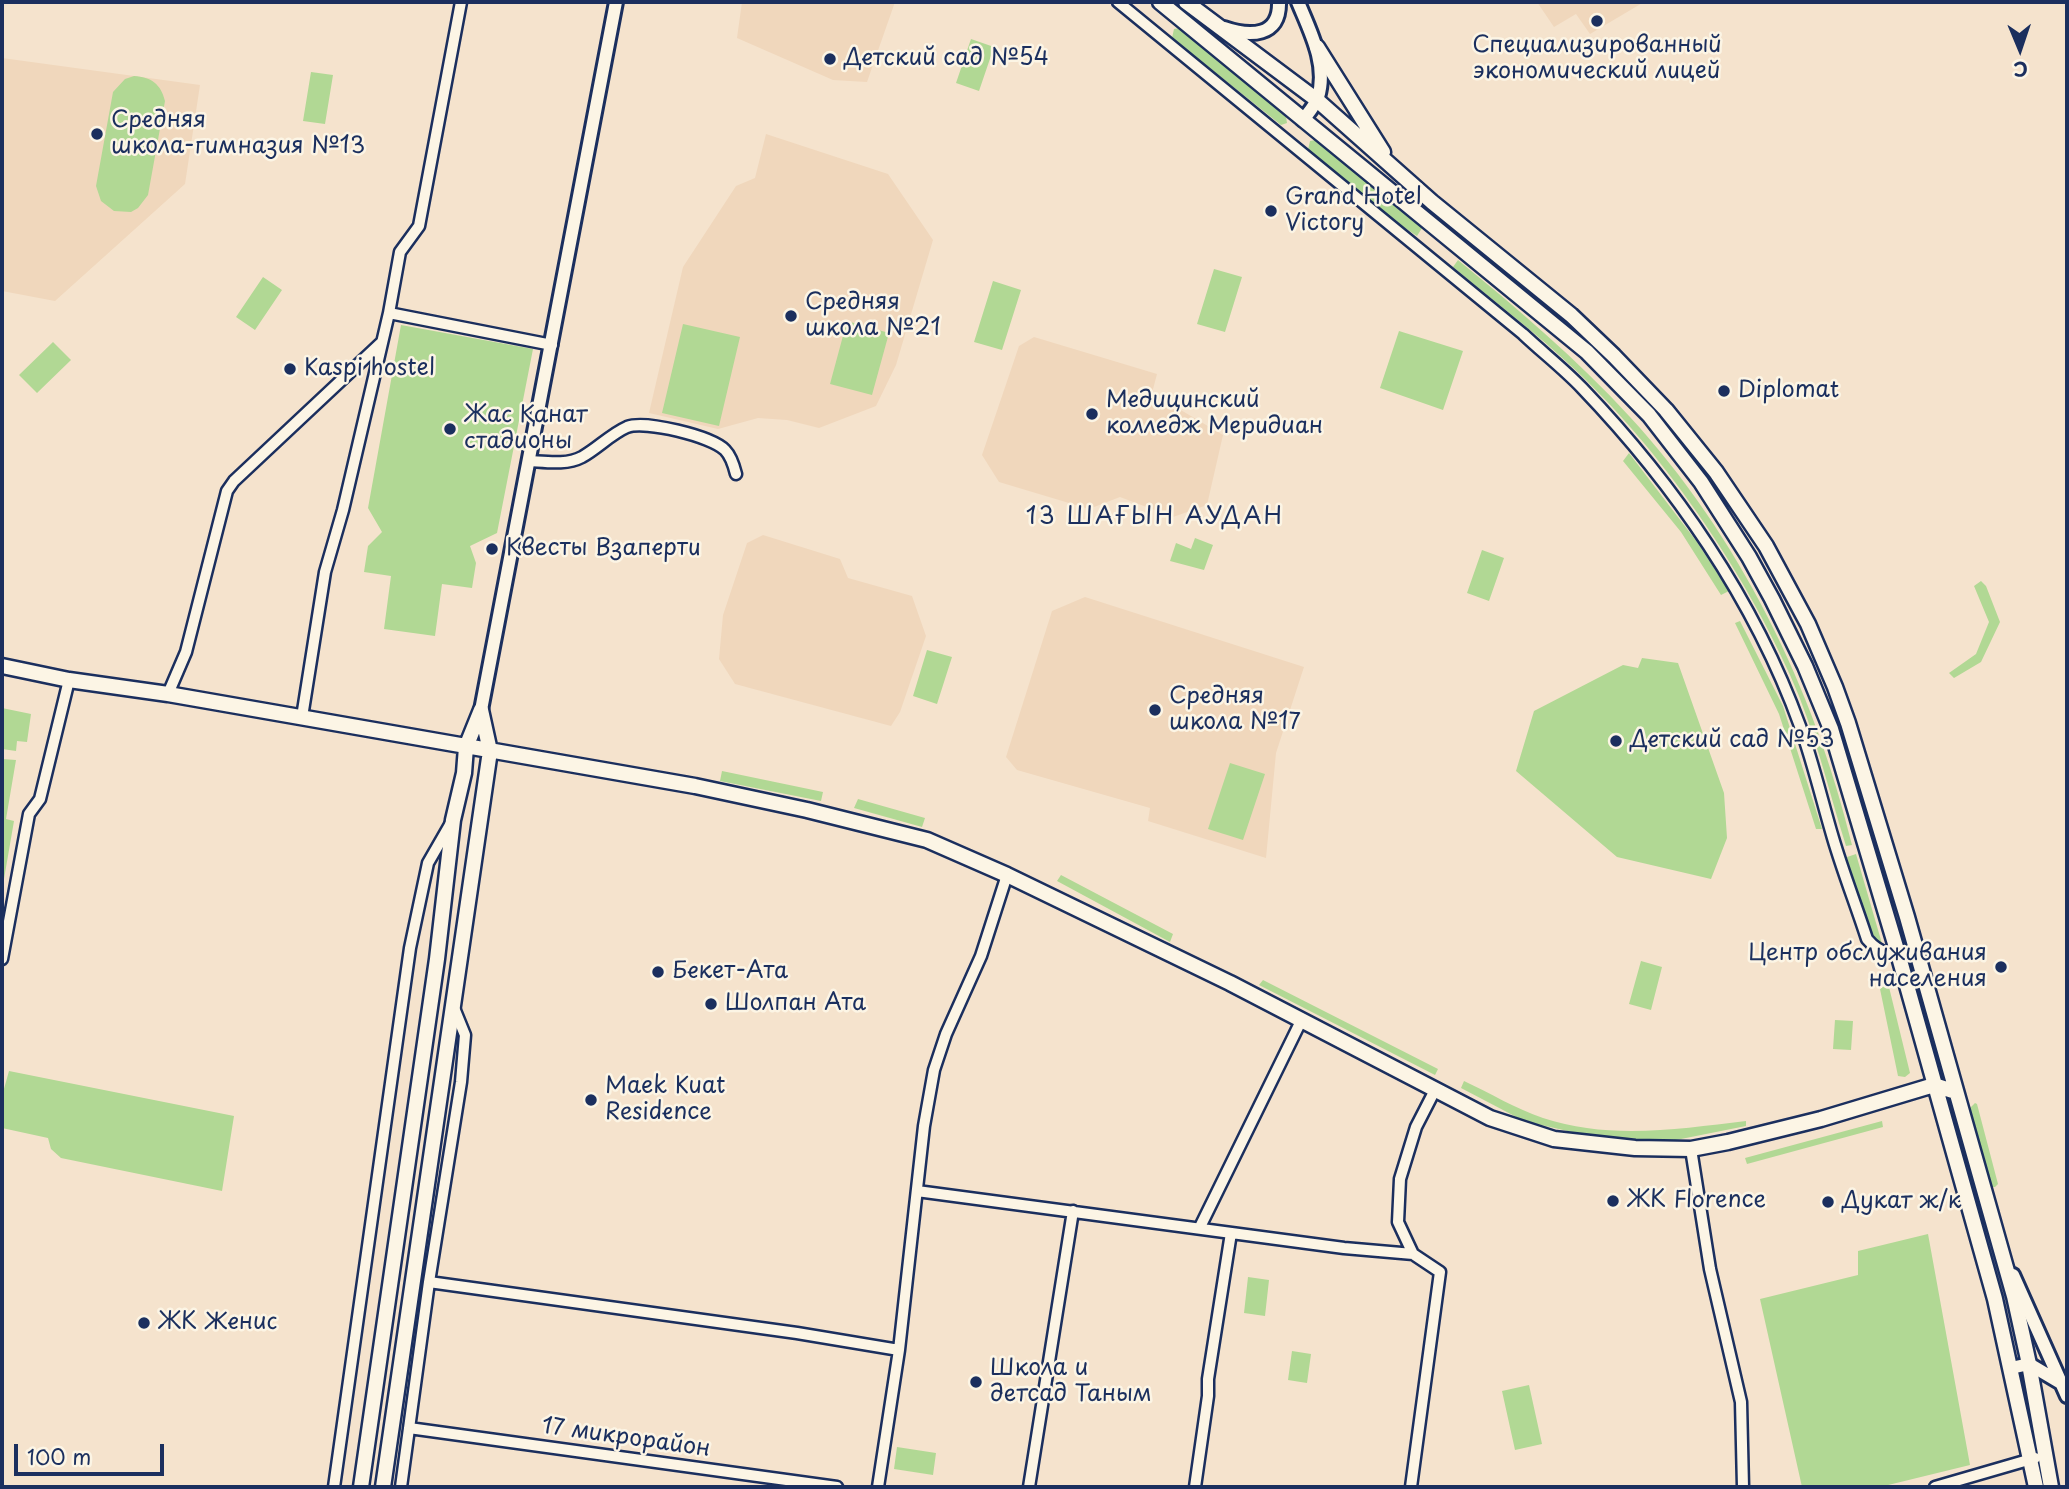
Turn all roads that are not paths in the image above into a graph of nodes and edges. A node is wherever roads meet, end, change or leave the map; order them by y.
1 (461, 2) edge
2 (616, 2) edge
3 (1118, 2) edge
4 (1160, 2) edge
5 (1186, 2) edge
6 (1279, 2) edge
7 (1298, 2) edge
8 (1214, 24) junction
9 (1317, 47) junction
10 (1317, 100) junction
11 (1303, 120) junction
12 (1395, 170) junction
13 (389, 313) junction
14 (381, 343) junction
15 (552, 345) junction
16 (530, 461) junction
17 (736, 474) dead end
18 (2, 666) edge
19 (69, 680) junction
20 (168, 694) junction
21 (481, 710) junction
22 (302, 717) junction
23 (466, 747) junction
24 (490, 751) junction
25 (453, 820) junction
26 (1007, 875) junction
27 (1899, 957) junction
28 (1918, 957) junction
29 (2, 959) edge
30 (452, 1003) junction
31 (1302, 1019) junction
32 (1934, 1085) junction
33 (1435, 1090) junction
34 (1956, 1092) junction
35 (1691, 1149) junction
36 (917, 1191) junction
37 (1073, 1211) junction
38 (1200, 1227) junction
39 (1231, 1233) junction
40 (1997, 1238) junction
41 (1413, 1254) junction
42 (429, 1282) junction
43 (899, 1350) junction
44 (2029, 1364) junction
45 (2011, 1368) junction
46 (2061, 1383) junction
47 (2067, 1396) edge
48 (409, 1428) junction
49 (2045, 1455) junction
50 (2029, 1459) junction
51 (334, 1487) edge
52 (361, 1487) edge
53 (383, 1487) edge
54 (401, 1487) edge
55 (837, 1487) edge
56 (878, 1487) edge
57 (1029, 1487) edge
58 (1195, 1487) edge
59 (1411, 1487) edge
60 (1743, 1487) edge
61 (1935, 1487) edge
62 (2036, 1487) edge
63 (2051, 1487) edge

1 - 13 street
2 - 15 street
3 - 27 street
4 - 11 main road
5 - 8 main road
6 - 8 street
7 - 9 street
8 - 10 main road
9 - 10 street
9 - 12 main road
10 - 11 street
10 - 12 main road
11 - 27 main road
12 - 28 main road
13 - 14 street
13 - 15 street
14 - 20 street
14 - 22 street
15 - 16 street
16 - 17 street
16 - 21 street
18 - 19 main road
19 - 20 main road
19 - 29 street
20 - 22 main road
21 - 23 main road
21 - 24 main road
22 - 23 main road
23 - 24 main road
23 - 25 main road
24 - 26 main road
24 - 30 main road
25 - 51 street
25 - 52 main road
26 - 31 main road
26 - 36 street
27 - 28 street
27 - 32 main road
28 - 34 main road
30 - 42 street
30 - 53 main road
31 - 33 main road
31 - 38 street
32 - 34 main road
32 - 35 main road
32 - 45 main road
33 - 35 main road
33 - 41 street
34 - 40 main road
35 - 60 street
36 - 37 street
36 - 43 street
37 - 38 street
37 - 57 street
38 - 39 street
39 - 41 street
39 - 58 street
40 - 44 main road
40 - 46 street
41 - 59 street
42 - 43 street
42 - 48 street
43 - 56 street
44 - 45 street
44 - 46 street
44 - 49 main road
45 - 50 main road
46 - 47 street
48 - 54 street
48 - 55 street, 17 микрорайон
49 - 50 street
49 - 63 main road
50 - 61 street
50 - 62 main road

